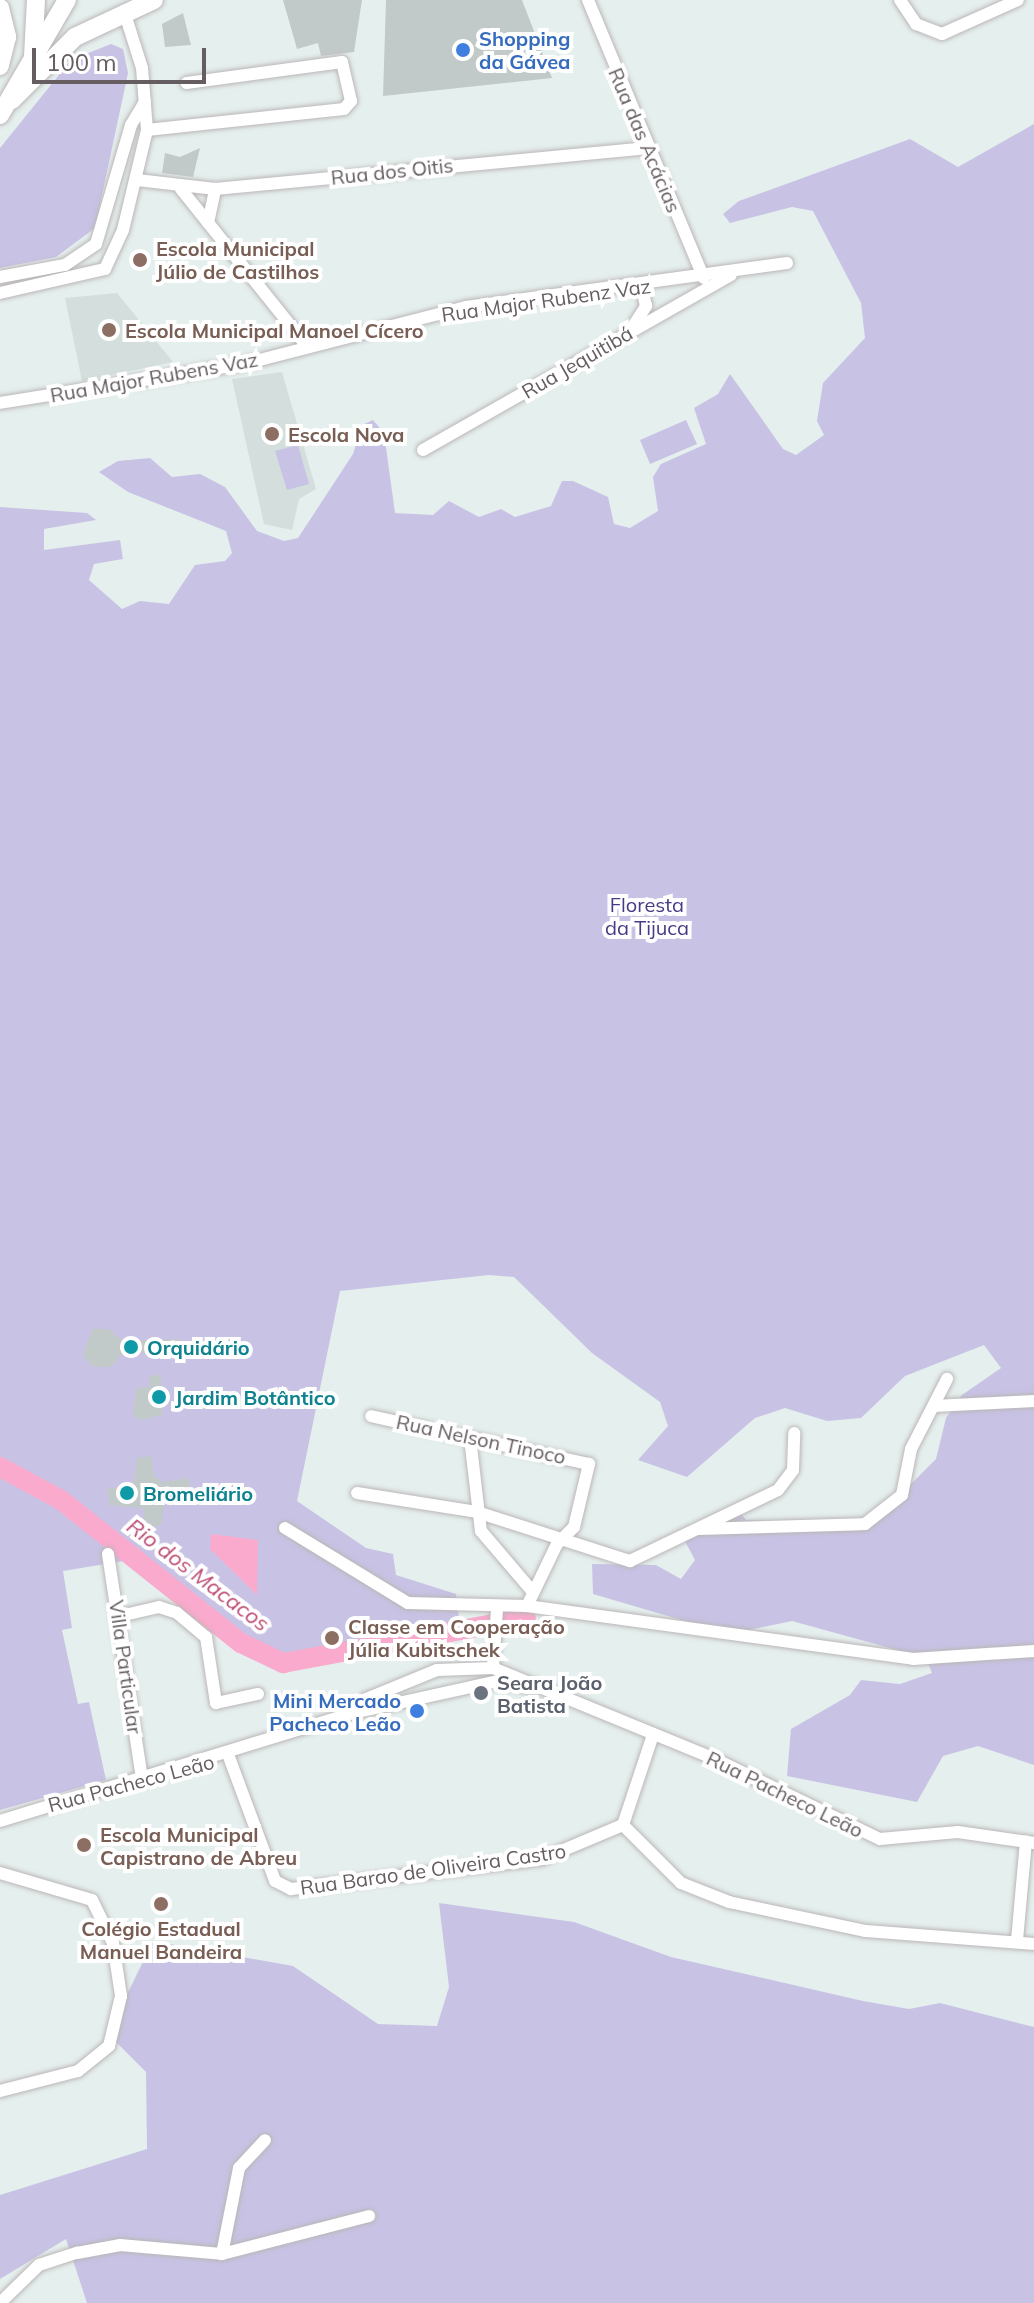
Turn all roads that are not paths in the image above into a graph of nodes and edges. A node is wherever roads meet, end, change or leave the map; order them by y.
1 (36, 0) edge
2 (67, 0) edge
3 (106, 0) edge
4 (154, 0) edge
5 (588, 0) edge
6 (900, 0) edge
7 (1018, 0) edge
8 (0, 8) edge
9 (124, 11) junction
10 (33, 57) junction
11 (3, 60) edge
12 (186, 83) dead end
13 (145, 102) junction
14 (6, 108) edge
15 (147, 130) junction
16 (647, 148) junction
17 (137, 180) junction
18 (181, 189) junction
19 (215, 189) junction
20 (208, 223) junction
21 (787, 263) dead end
22 (731, 275) junction
23 (0, 277) edge
24 (704, 278) junction
25 (642, 288) junction
26 (0, 293) edge
27 (630, 332) junction
28 (307, 346) junction
29 (0, 403) edge
30 (423, 450) dead end
31 (947, 1379) dead end
32 (1034, 1401) edge
33 (934, 1406) junction
34 (371, 1416) dead end
35 (794, 1433) dead end
36 (470, 1438) junction
37 (357, 1493) dead end
38 (477, 1512) junction
39 (285, 1528) dead end
40 (686, 1528) junction
41 (565, 1539) junction
42 (108, 1554) dead end
43 (533, 1592) junction
44 (527, 1606) junction
45 (497, 1610) junction
46 (120, 1616) junction
47 (1034, 1651) edge
48 (489, 1668) junction
49 (437, 1670) junction
50 (477, 1685) junction
51 (258, 1694) dead end
52 (448, 1695) junction
53 (590, 1707) junction
54 (353, 1713) junction
55 (653, 1735) junction
56 (229, 1757) junction
57 (142, 1780) junction
58 (0, 1821) edge
59 (623, 1825) junction
60 (1030, 1842) edge
61 (0, 1873) edge
62 (1017, 1940) junction
63 (1034, 1944) edge
64 (0, 2091) edge
65 (265, 2140) dead end
66 (369, 2216) dead end
67 (222, 2254) junction
68 (0, 2303) edge

1 - 10 main road
2 - 10 main road
3 - 9 main road
4 - 9 main road
5 - 16 street, Rua das Acácias
6 - 7 street
8 - 11 main road
9 - 13 street
9 - 14 main road
10 - 14 main road
12 - 15 street
13 - 15 street
13 - 23 street
15 - 17 street
16 - 19 street, Rua dos Oitis
16 - 24 street, Rua das Acácias
17 - 18 street, Rua dos Oitis
17 - 26 street
18 - 19 street, Rua dos Oitis
18 - 20 street
19 - 20 street
20 - 28 street
21 - 22 street, Rua Major Rubenz Vaz
22 - 24 street, Rua Major Rubenz Vaz
22 - 27 street, Rua Jequitibá
24 - 25 street, Rua Major Rubenz Vaz
25 - 27 street
25 - 28 street, Rua Major Rubenz Vaz
27 - 30 street, Rua Jequitibá
28 - 29 street, Rua Major Rubens Vaz
31 - 33 street
32 - 33 street
33 - 40 street
34 - 36 street, Rua Nelson Tinoco
35 - 40 street
36 - 38 street
36 - 41 street, Rua Nelson Tinoco
37 - 38 street
38 - 41 street
38 - 43 street
39 - 45 street
40 - 41 street
41 - 43 street
42 - 46 street, Villa Particular
43 - 44 street
44 - 45 street
44 - 47 street
45 - 48 street
46 - 51 street
46 - 57 street, Villa Particular
48 - 49 street, Rua Pacheco Leão
48 - 50 street
48 - 53 street, Rua Pacheco Leão
49 - 52 street
49 - 54 street, Rua Pacheco Leão
50 - 52 street, Rua Pacheco Leão
50 - 53 street, Rua Pacheco Leão
52 - 54 street, Rua Pacheco Leão
53 - 55 street, Rua Pacheco Leão
54 - 56 street, Rua Pacheco Leão
55 - 59 street
55 - 60 street, Rua Pacheco Leão
56 - 57 street, Rua Pacheco Leão
56 - 59 street, Rua Barao de Oliveira Castro
57 - 58 street, Rua Pacheco Leão
59 - 62 street
60 - 62 street
61 - 64 street
62 - 63 street
65 - 67 street
66 - 67 street
67 - 68 street

